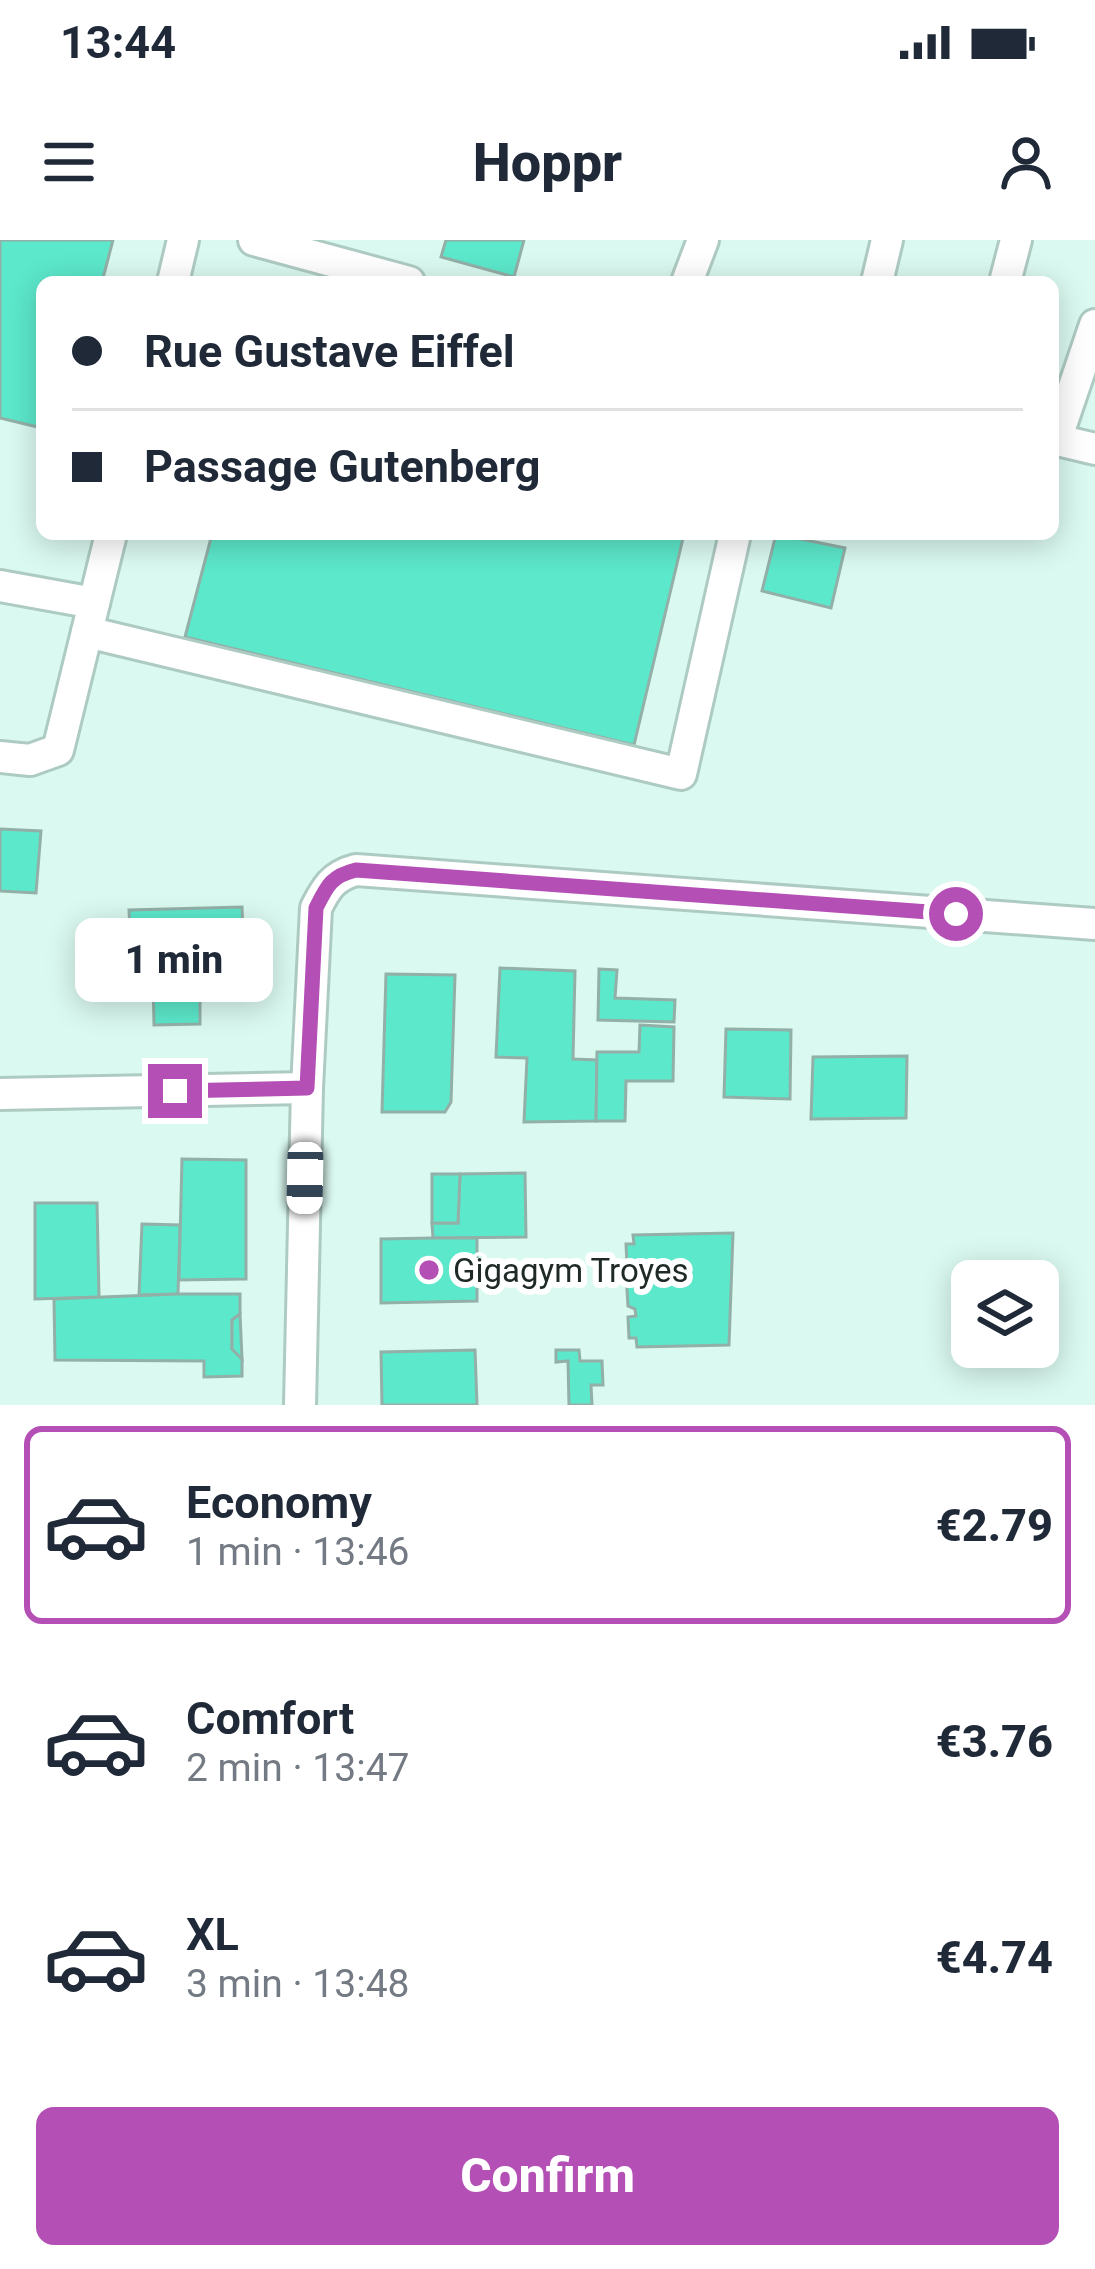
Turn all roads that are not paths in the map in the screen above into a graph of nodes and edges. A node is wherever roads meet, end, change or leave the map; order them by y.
1 (183, 240) edge
2 (254, 240) edge
3 (703, 240) edge
4 (887, 240) edge
5 (1016, 240) edge
6 (174, 276) edge
7 (387, 276) edge
8 (689, 276) edge
9 (878, 276) edge
10 (1007, 276) edge
11 (1095, 325) edge
12 (1059, 426) edge
13 (1059, 441) edge
14 (1095, 449) edge
15 (110, 540) edge
16 (734, 540) edge
17 (0, 586) edge
18 (91, 617) junction
19 (0, 757) edge
20 (1095, 924) edge
21 (307, 1088) junction
22 (0, 1094) edge
23 (300, 1405) edge

1 - 6 street
2 - 7 street
3 - 8 street
4 - 9 street
5 - 10 street
11 - 12 street
13 - 14 street
15 - 18 street
16 - 18 street
17 - 18 street
18 - 19 street
20 - 21 street
21 - 22 street
21 - 23 street

